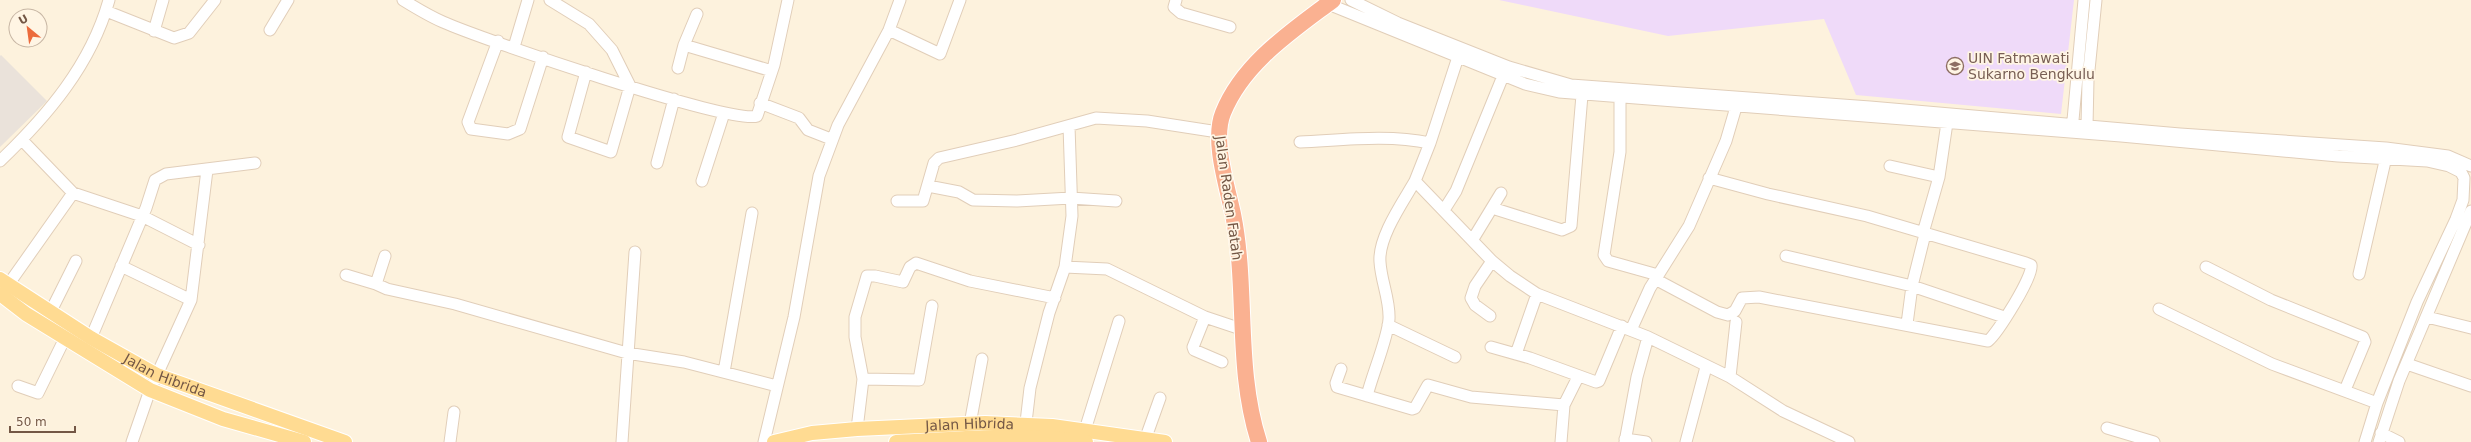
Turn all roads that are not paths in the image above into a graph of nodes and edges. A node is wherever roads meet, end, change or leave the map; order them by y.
1 (163, 0) edge
2 (215, 0) edge
3 (288, 0) edge
4 (403, 0) edge
5 (528, 0) edge
6 (550, 0) edge
7 (788, 0) edge
8 (900, 0) edge
9 (960, 0) edge
10 (1176, 0) edge
11 (1351, 0) edge
12 (2084, 0) edge
13 (2096, 0) edge
14 (1331, 2) edge
15 (107, 5) edge
16 (697, 14) dead end
17 (1230, 27) dead end
18 (270, 30) dead end
19 (889, 30) junction
20 (154, 31) junction
21 (498, 41) junction
22 (684, 45) junction
23 (514, 47) junction
24 (543, 57) junction
25 (1458, 57) junction
26 (678, 68) dead end
27 (2084, 70) junction
28 (772, 71) junction
29 (586, 72) junction
30 (1507, 73) junction
31 (630, 86) junction
32 (1582, 95) junction
33 (1620, 98) junction
34 (674, 99) junction
35 (1712, 99) junction
36 (760, 103) junction
37 (1736, 107) junction
38 (1870, 112) junction
39 (724, 113) junction
40 (1948, 118) junction
41 (1069, 126) junction
42 (2087, 126) junction
43 (2072, 129) junction
44 (1218, 132) junction
45 (2157, 136) junction
46 (831, 139) junction
47 (22, 140) junction
48 (1300, 142) dead end
49 (1430, 143) junction
50 (2386, 153) junction
51 (0, 161) edge
52 (254, 163) dead end
53 (657, 163) dead end
54 (1890, 166) dead end
55 (2471, 166) edge
56 (207, 170) junction
57 (1939, 177) junction
58 (1709, 178) junction
59 (702, 181) dead end
60 (1415, 181) junction
61 (928, 186) junction
62 (73, 193) junction
63 (1501, 193) dead end
64 (1071, 198) junction
65 (897, 201) dead end
66 (1116, 201) dead end
67 (1492, 208) junction
68 (1444, 210) junction
69 (2471, 211) edge
70 (752, 213) dead end
71 (142, 216) junction
72 (1924, 234) junction
73 (1473, 239) junction
74 (199, 245) junction
75 (635, 252) dead end
76 (385, 256) dead end
77 (1786, 256) dead end
78 (76, 261) dead end
79 (1492, 261) junction
80 (121, 266) junction
81 (1065, 266) junction
82 (2206, 267) dead end
83 (2359, 274) dead end
84 (346, 275) dead end
85 (1657, 277) junction
86 (376, 284) junction
87 (3, 286) edge
88 (1912, 286) junction
89 (1537, 294) junction
90 (1055, 298) junction
91 (191, 300) junction
92 (932, 306) dead end
93 (2159, 309) dead end
94 (50, 311) junction
95 (1490, 316) dead end
96 (1205, 317) junction
97 (2004, 317) junction
98 (2427, 317) junction
99 (1119, 321) dead end
100 (1736, 322) dead end
101 (1907, 324) junction
102 (1388, 325) junction
103 (1626, 328) junction
104 (2471, 328) edge
105 (1241, 329) junction
106 (1648, 337) junction
107 (65, 338) junction
108 (91, 338) junction
109 (1491, 347) dead end
110 (627, 353) junction
111 (1516, 354) junction
112 (1455, 357) dead end
113 (982, 359) dead end
114 (1222, 362) dead end
115 (2407, 364) junction
116 (1706, 367) junction
117 (1341, 369) dead end
118 (724, 372) junction
119 (157, 375) junction
120 (1578, 377) junction
121 (1730, 377) junction
122 (863, 379) junction
123 (18, 386) dead end
124 (777, 386) junction
125 (2471, 386) edge
126 (150, 390) junction
127 (2345, 390) junction
128 (1367, 396) junction
129 (1160, 398) dead end
130 (2376, 403) junction
131 (1564, 405) junction
132 (454, 412) dead end
133 (970, 424) junction
134 (2107, 428) dead end
135 (857, 429) junction
136 (1024, 435) edge
137 (1086, 436) edge
138 (2380, 438) edge
139 (297, 440) edge
140 (1145, 440) junction
141 (934, 441) edge
142 (981, 441) edge
143 (1625, 441) edge
144 (132, 442) edge
145 (345, 442) edge
146 (450, 442) edge
147 (622, 442) edge
148 (764, 442) edge
149 (774, 442) edge
150 (896, 442) edge
151 (1165, 442) edge
152 (1259, 442) edge
153 (1561, 442) edge
154 (1646, 442) edge
155 (1686, 442) edge
156 (1849, 442) edge
157 (2154, 442) edge
158 (2365, 442) edge
159 (2399, 442) edge

1 - 20 street
2 - 20 street
3 - 18 street
4 - 21 street
5 - 23 street
6 - 31 street
7 - 28 street
8 - 19 street
9 - 19 street
10 - 17 street
11 - 30 street
12 - 27 street
13 - 27 street
14 - 25 street
14 - 44 highway, Jalan Raden Fatah
15 - 20 street
15 - 47 street
16 - 22 street
19 - 46 street
21 - 23 street
21 - 24 street
22 - 26 street
22 - 28 street
23 - 24 street
24 - 29 street
25 - 30 street
25 - 49 street
27 - 42 street
27 - 43 street
28 - 36 street
29 - 31 street
29 - 31 street
30 - 32 street
30 - 35 street
30 - 68 street
31 - 34 street
32 - 33 street
32 - 67 street
33 - 35 street
33 - 85 street
34 - 39 street
34 - 53 street
35 - 37 street
35 - 38 street
36 - 39 street
36 - 46 street
37 - 38 street
37 - 58 street
38 - 40 street
39 - 59 street
40 - 43 street
40 - 57 street
41 - 44 street
41 - 61 street
41 - 64 street
42 - 43 street
42 - 45 street
43 - 45 street
44 - 105 highway, Jalan Raden Fatah
45 - 50 street
46 - 124 street
47 - 51 street
47 - 62 street
48 - 49 street
49 - 60 street
50 - 55 street
50 - 83 street
50 - 130 street
52 - 56 street
54 - 57 street
56 - 71 street
56 - 74 street
57 - 72 street
58 - 72 street
58 - 85 street
60 - 68 street
60 - 102 street
61 - 64 street
61 - 65 street
62 - 71 street
62 - 87 street
63 - 67 street
64 - 66 street
64 - 81 street
67 - 73 street
68 - 73 street
69 - 98 street
70 - 118 street
71 - 74 street
71 - 80 street
72 - 88 street
72 - 97 street
73 - 79 street
74 - 91 street
75 - 110 street
76 - 86 street
77 - 88 street
78 - 94 street
79 - 89 street
79 - 95 street
80 - 91 street
80 - 108 street
81 - 90 street
81 - 96 street
82 - 127 street
84 - 86 street
85 - 101 street
85 - 103 street
86 - 110 street
87 - 94 main road, Jalan Hibrida
87 - 107 main road
88 - 97 street
88 - 101 street
89 - 103 street
89 - 111 street
90 - 122 street
90 - 136 street
91 - 119 street
92 - 122 street
93 - 127 street
94 - 108 main road, Jalan Hibrida
96 - 105 street
96 - 114 street
97 - 101 street
98 - 104 street
98 - 115 street
99 - 137 street
100 - 121 street
102 - 112 street
102 - 128 street
103 - 106 street
103 - 120 street
105 - 152 highway, Jalan Raden Fatah
106 - 116 street
106 - 143 street
107 - 123 street
107 - 126 main road
108 - 119 main road, Jalan Hibrida
109 - 111 street
110 - 118 street
110 - 147 street
111 - 120 street
113 - 133 street
115 - 125 street
115 - 138 street
116 - 121 street
116 - 155 street
117 - 128 street
118 - 124 street
119 - 126 street
119 - 145 main road, Jalan Hibrida
120 - 131 street
121 - 156 street
122 - 135 street
124 - 148 street
126 - 139 main road
126 - 144 street
127 - 130 street
128 - 131 street
129 - 140 street
130 - 158 street
131 - 153 street
132 - 146 street
133 - 135 main road, Jalan Hibrida
133 - 136 main road, Jalan Hibrida
134 - 157 street
135 - 149 main road, Jalan Hibrida
136 - 137 main road, Jalan Hibrida
136 - 142 main road
137 - 140 main road, Jalan Hibrida
138 - 159 street
140 - 151 main road, Jalan Hibrida
141 - 142 main road
141 - 150 main road
143 - 154 street

